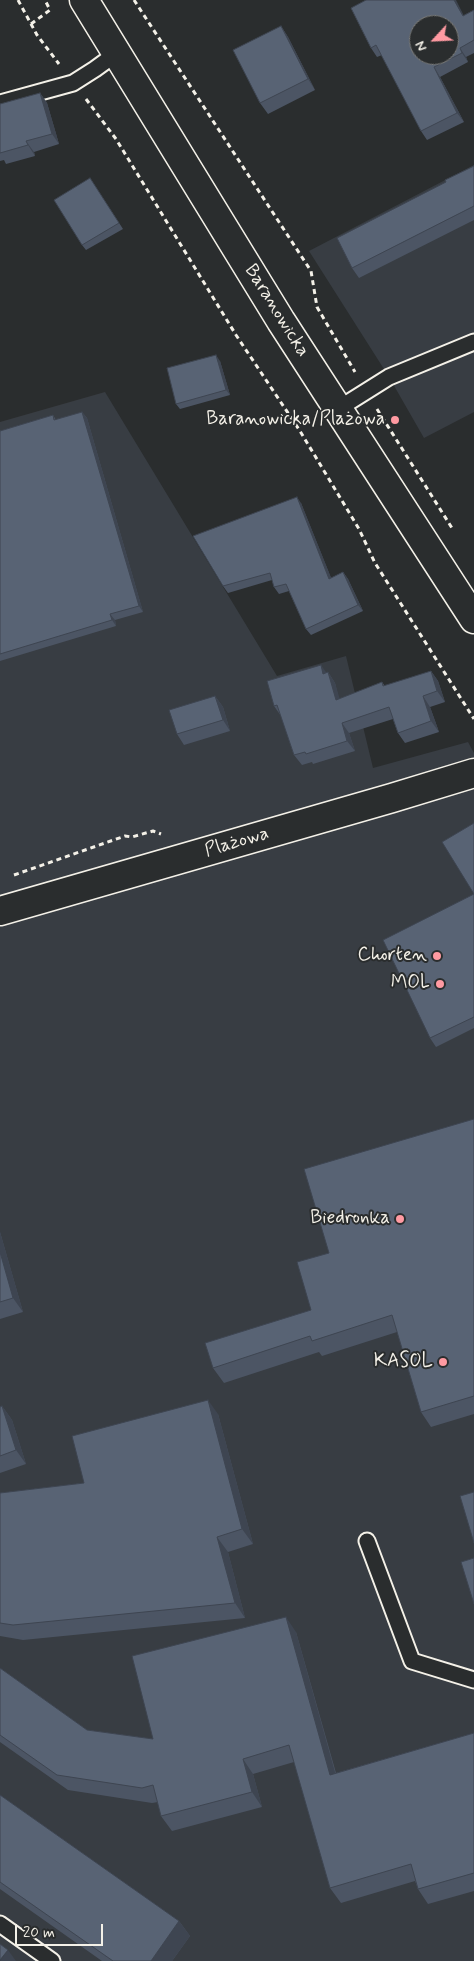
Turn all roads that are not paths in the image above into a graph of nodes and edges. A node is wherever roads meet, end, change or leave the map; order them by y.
1 (84, 0) edge
2 (117, 53) junction
3 (0, 103) edge
4 (474, 342) edge
5 (338, 409) junction
6 (474, 619) edge
7 (474, 773) edge
8 (0, 911) edge
9 (367, 1541) dead end
10 (474, 1680) edge
11 (0, 1924) edge
12 (52, 1961) edge

1 - 2 street, Baranowicka
2 - 3 lane
2 - 5 street, Baranowicka
4 - 5 lane
5 - 6 street, Baranowicka
7 - 8 street, Plażowa
9 - 10 lane
11 - 12 lane

